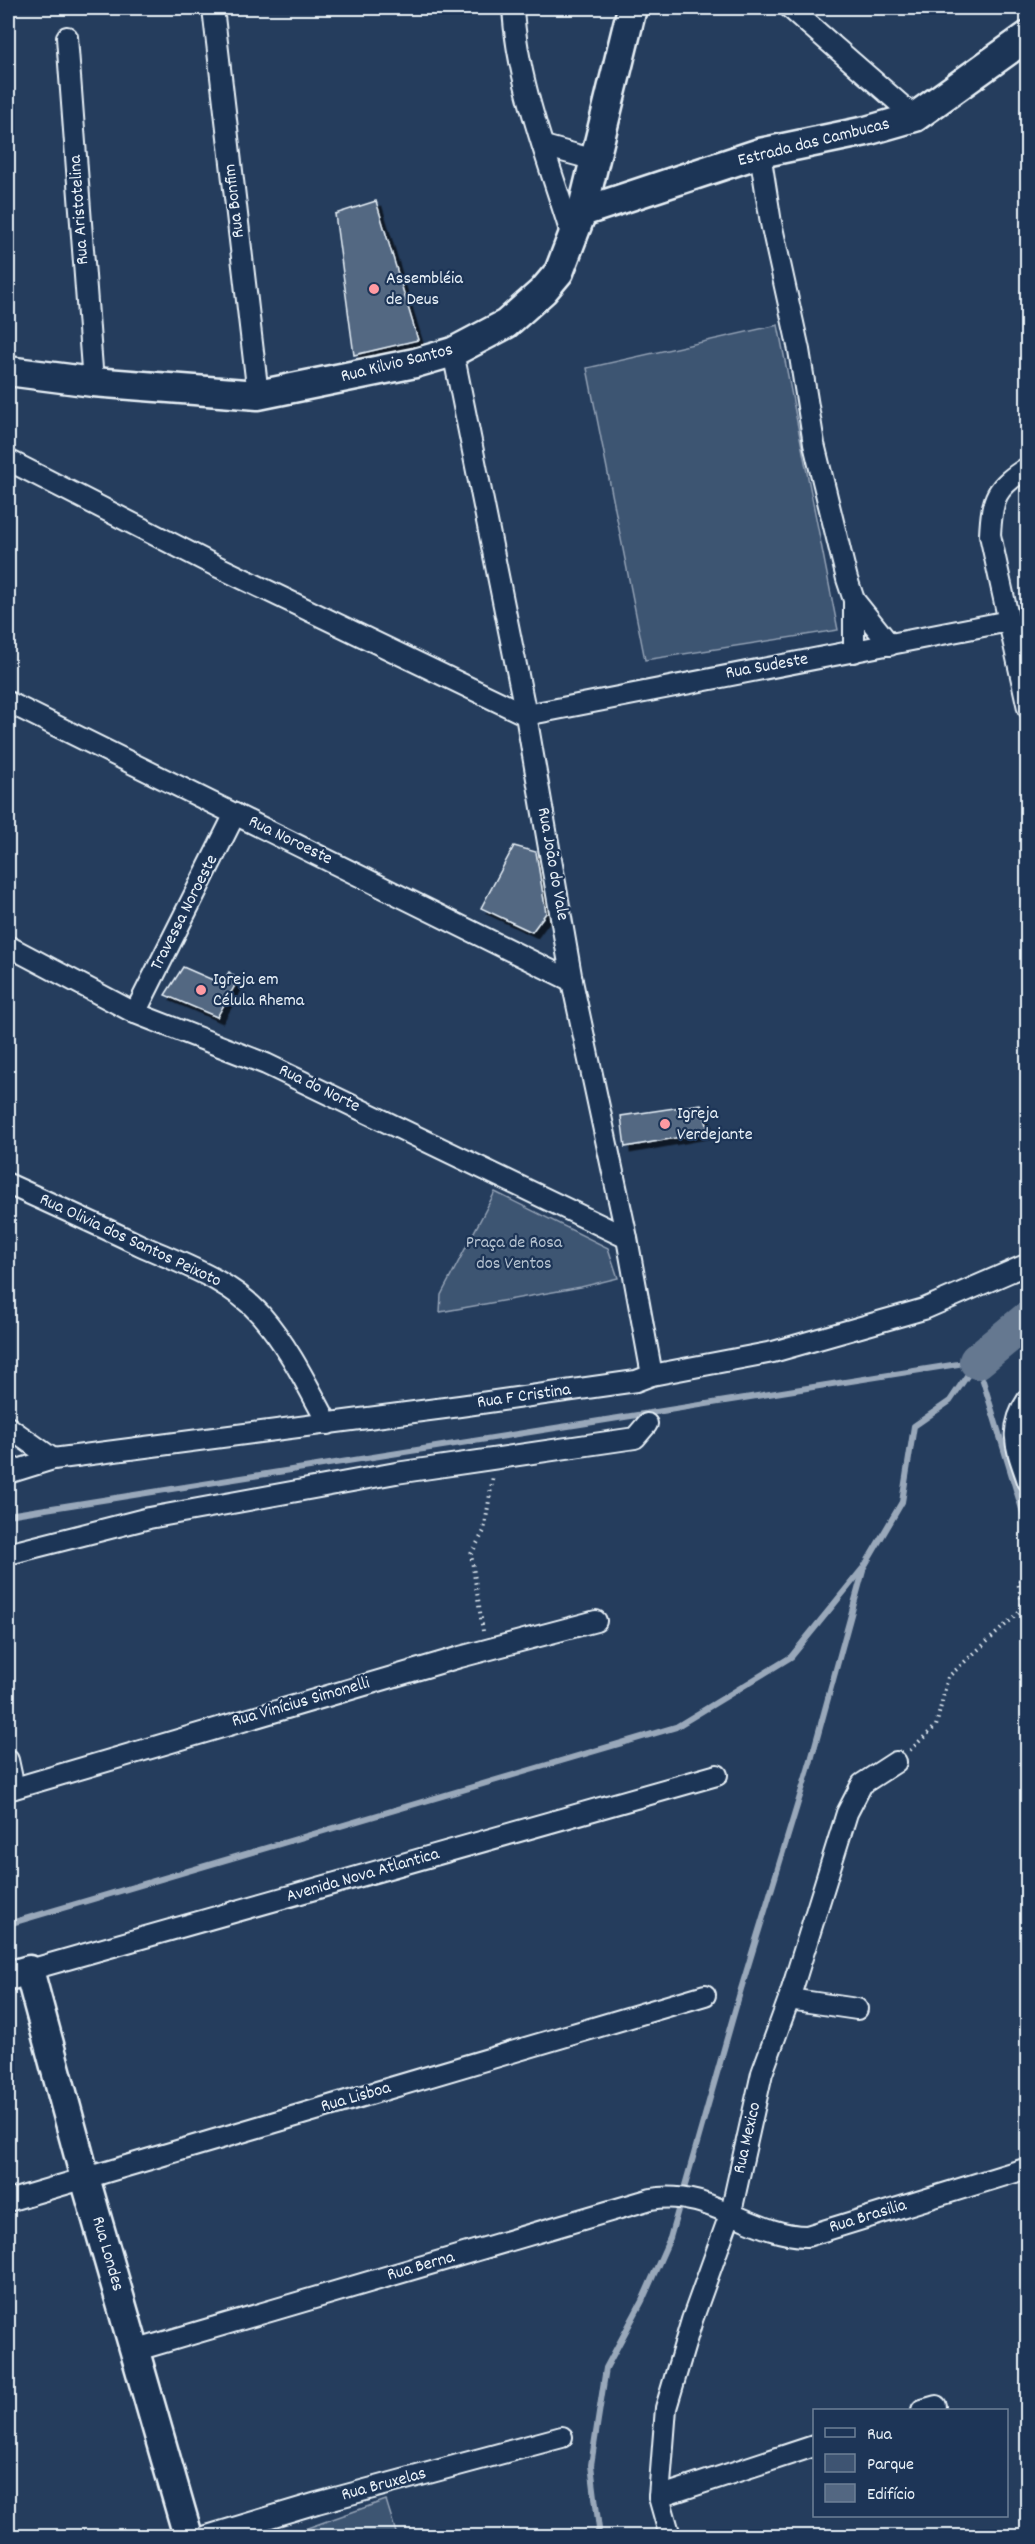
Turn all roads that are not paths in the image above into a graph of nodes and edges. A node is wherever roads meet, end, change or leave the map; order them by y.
1 (213, 8) edge
2 (513, 8) edge
3 (633, 8) edge
4 (790, 8) edge
5 (1028, 36) edge
6 (67, 37) dead end
7 (915, 117) junction
8 (544, 146) junction
9 (760, 153) junction
10 (595, 160) junction
11 (577, 224) junction
12 (453, 352) junction
13 (8, 370) edge
14 (93, 382) junction
15 (258, 395) junction
16 (8, 460) edge
17 (1028, 467) edge
18 (854, 600) junction
19 (1009, 621) junction
20 (890, 645) junction
21 (854, 652) junction
22 (8, 702) edge
23 (1028, 708) edge
24 (526, 715) junction
25 (235, 814) junction
26 (8, 946) edge
27 (572, 981) junction
28 (135, 1013) junction
29 (8, 1184) edge
30 (627, 1238) junction
31 (1028, 1264) edge
32 (652, 1374) junction
33 (1028, 1399) edge
34 (328, 1424) junction
35 (647, 1424) dead end
36 (8, 1427) edge
37 (53, 1459) junction
38 (8, 1473) edge
39 (1028, 1481) edge
40 (8, 1554) edge
41 (596, 1621) dead end
42 (8, 1760) edge
43 (896, 1762) road end
44 (717, 1775) dead end
45 (11, 1789) edge
46 (18, 1973) edge
47 (705, 1995) dead end
48 (789, 1999) junction
49 (857, 2009) dead end
50 (1028, 2168) edge
51 (85, 2178) junction
52 (8, 2201) edge
53 (710, 2204) joint
54 (731, 2212) junction
55 (134, 2352) junction
56 (562, 2436) dead end
57 (813, 2446) edge
58 (659, 2497) junction
59 (188, 2536) edge
60 (207, 2536) edge
61 (670, 2536) edge

1 - 15 street, Rua Bonfim
2 - 8 street
3 - 10 street, Rua Kilvio Santos
4 - 7 street
5 - 7 street, Estrada das Cambucas
6 - 14 street, Rua Aristotelina
7 - 9 street, Estrada das Cambucas
8 - 10 street
8 - 11 street
9 - 11 street, Estrada das Cambucas
9 - 18 street
10 - 11 street, Rua Kilvio Santos
11 - 12 street, Rua Kilvio Santos
12 - 15 street, Rua Kilvio Santos
12 - 24 street, Rua João do Vale
13 - 14 street, Rua Kilvio Santos
14 - 15 street, Rua Kilvio Santos
16 - 24 street
17 - 19 street
18 - 20 street
18 - 21 street
19 - 20 street, Rua Sudeste
19 - 23 street
20 - 21 street, Rua Sudeste
21 - 24 street, Rua Sudeste
22 - 25 street, Rua Noroeste
24 - 27 street, Rua João do Vale
25 - 27 street, Rua Noroeste
25 - 28 street, Travessa Noroeste
26 - 28 street, Rua do Norte
27 - 30 street, Rua João do Vale
28 - 30 street, Rua do Norte
29 - 34 street, Rua Olivia dos Santos Peixoto
30 - 32 street, Rua João do Vale
31 - 32 street, Rua F Cristina
32 - 34 street, Rua F Cristina
33 - 39 street
34 - 37 street, Rua F Cristina
35 - 40 street
36 - 37 street
37 - 38 street, Rua F Cristina
41 - 45 street, Rua Vinícius Simonelli
42 - 45 street
43 - 48 street, Rua Mexico
44 - 46 street, Avenida Nova Atlantica
46 - 51 street, Rua Londes
47 - 51 street, Rua Lisboa
48 - 49 street
48 - 54 street, Rua Mexico
50 - 54 street, Rua Brasilia
51 - 52 street, Rua Lisboa
51 - 55 street, Rua Londes
53 - 54 street, Rua Brasilia
53 - 55 street, Rua Berna
54 - 58 street, Rua Mexico
55 - 59 street, Rua Londes
56 - 60 street, Rua Bruxelas
57 - 58 street
58 - 61 street, Rua Mexico

